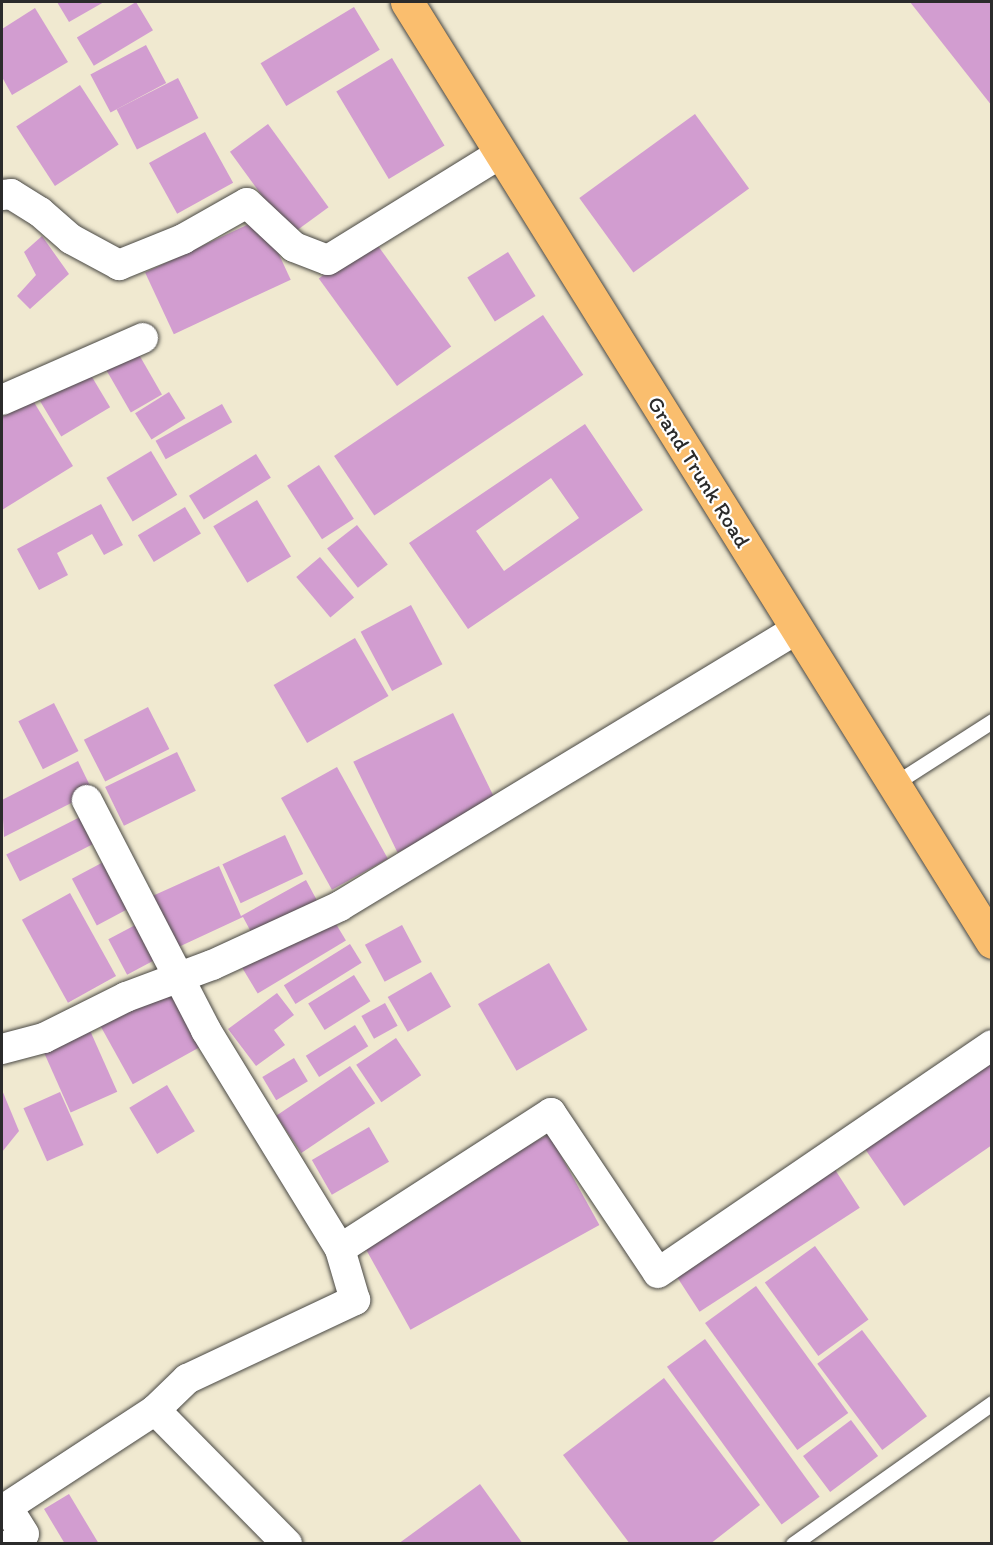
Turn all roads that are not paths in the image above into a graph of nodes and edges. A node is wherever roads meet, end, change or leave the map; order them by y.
1 (407, 2) edge
2 (501, 153) junction
3 (2, 195) edge
4 (143, 338) dead end
5 (2, 400) edge
6 (797, 629) junction
7 (992, 721) edge
8 (894, 784) junction
9 (87, 800) dead end
10 (992, 942) edge
11 (179, 977) junction
12 (992, 1045) edge
13 (2, 1049) edge
14 (340, 1250) junction
15 (992, 1403) edge
16 (155, 1410) junction
17 (11, 1544) edge
18 (287, 1544) edge
19 (793, 1544) edge

1 - 2 main road, Grand Trunk Road
2 - 3 street
2 - 6 main road, Grand Trunk Road
4 - 5 street
6 - 8 main road, Grand Trunk Road
6 - 11 street
7 - 8 lane
8 - 10 main road, Grand Trunk Road
9 - 11 street
11 - 13 street
11 - 14 street
12 - 14 street
14 - 16 street
15 - 19 lane
16 - 17 street
16 - 18 street

